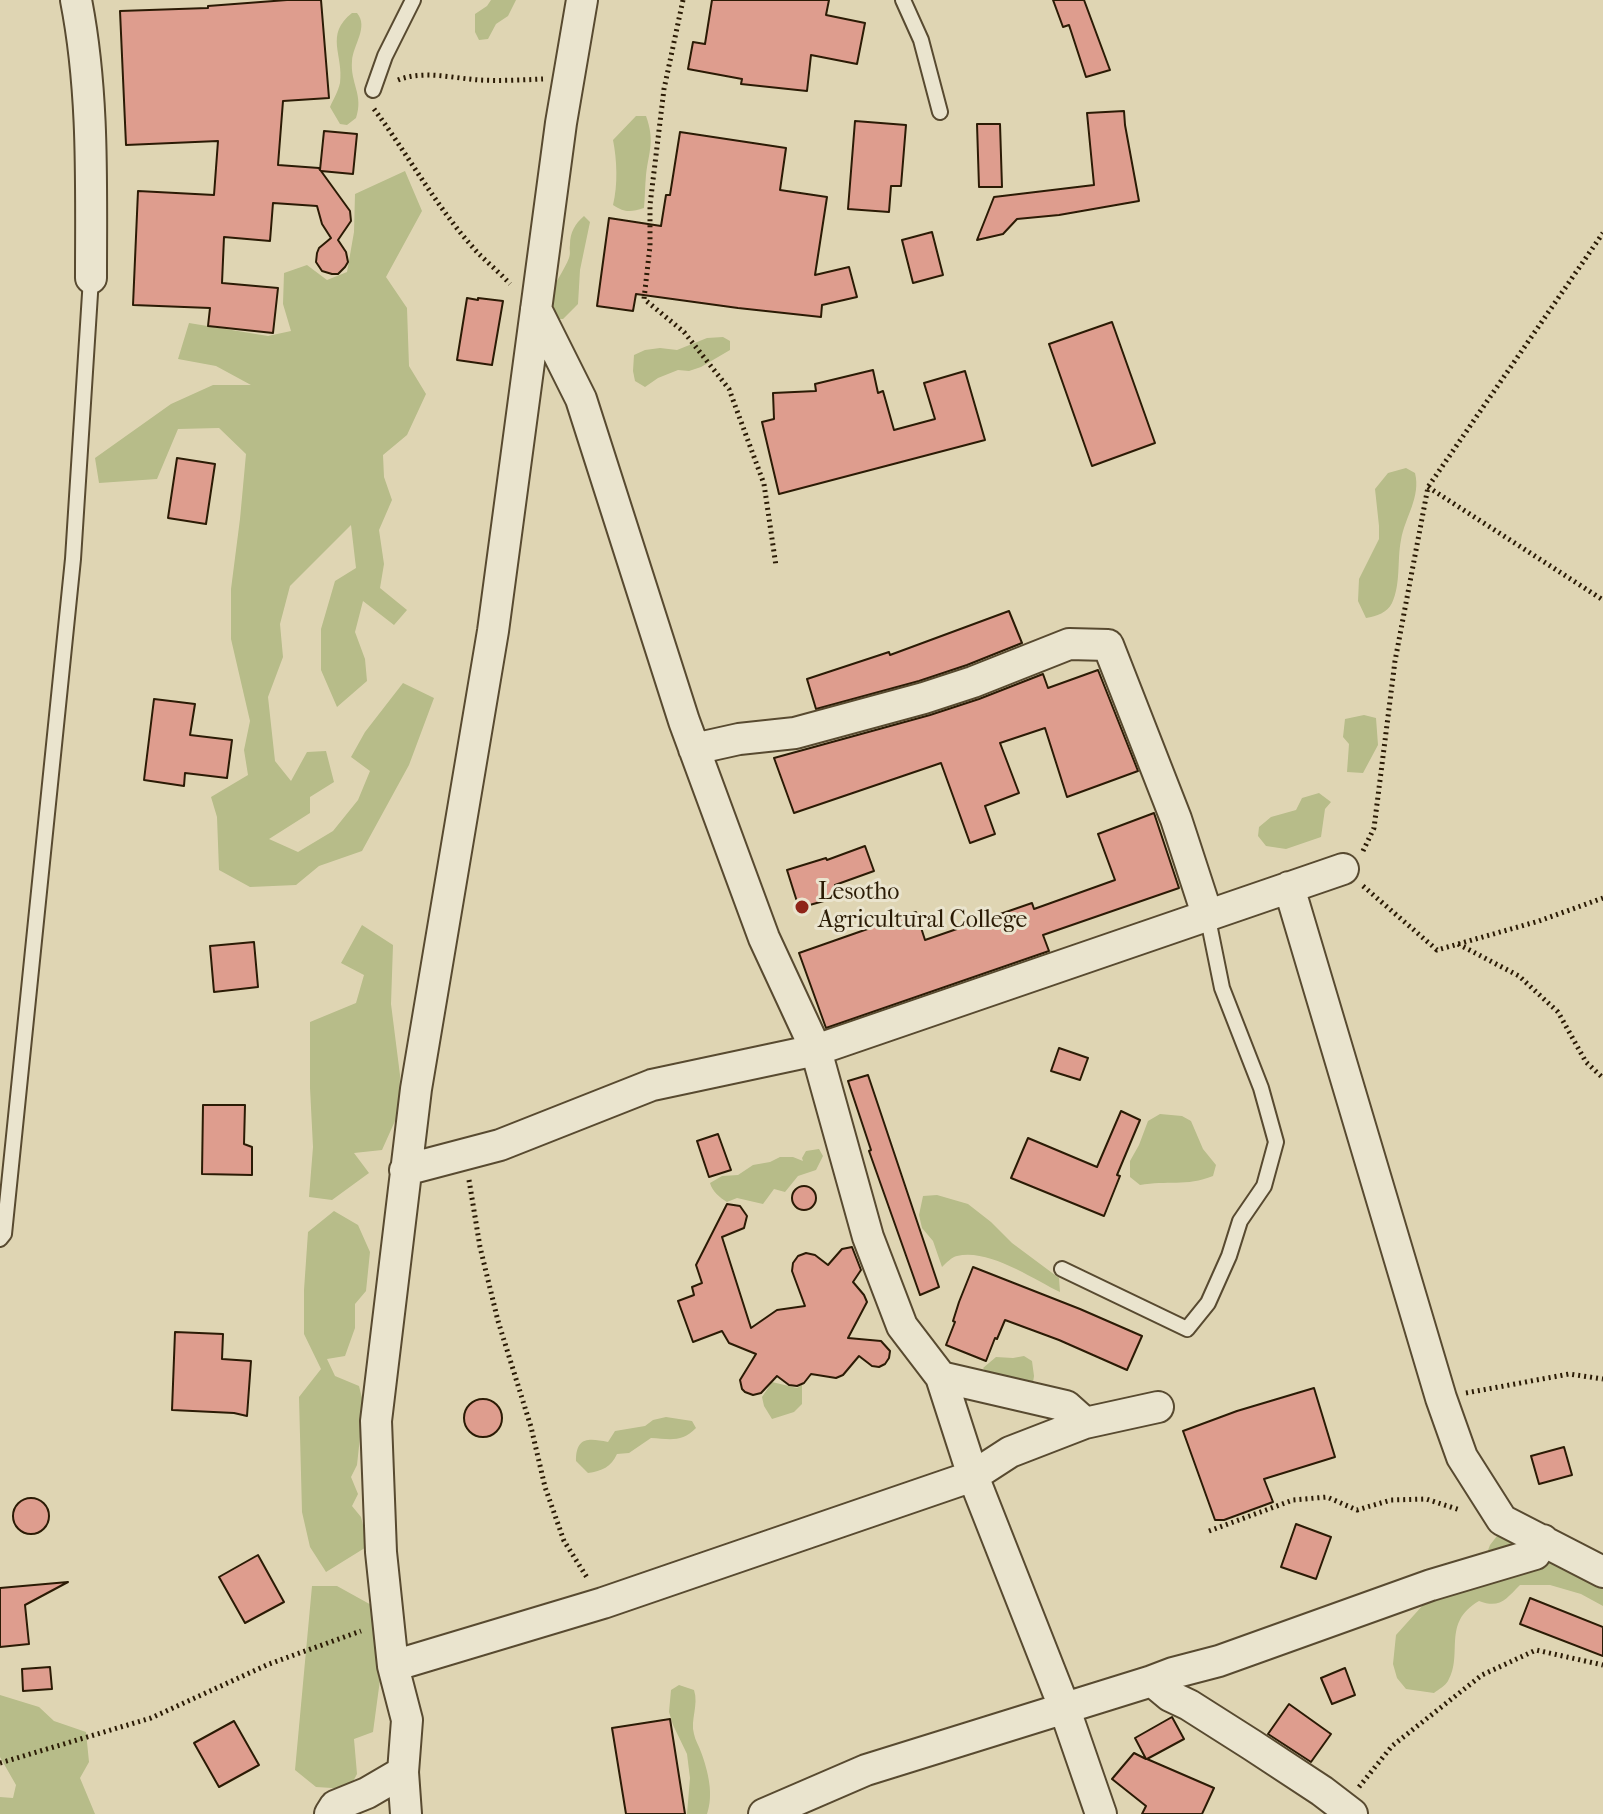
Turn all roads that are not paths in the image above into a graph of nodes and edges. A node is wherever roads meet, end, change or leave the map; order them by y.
1 (76, 0) edge
2 (413, 0) edge
3 (582, 0) edge
4 (903, 0) edge
5 (373, 90) road end
6 (940, 112) dead end
7 (91, 278) joint
8 (536, 309) junction
9 (694, 749) junction
10 (1343, 869) road end
11 (1289, 887) junction
12 (1207, 914) junction
13 (816, 1050) junction
14 (405, 1170) junction
15 (0, 1239) edge
16 (1062, 1269) dead end
17 (941, 1377) junction
18 (1158, 1407) dead end
19 (1085, 1423) junction
20 (973, 1476) junction
21 (1543, 1540) junction
22 (1603, 1572) edge
23 (393, 1666) junction
24 (1152, 1681) junction
25 (1064, 1707) junction
26 (403, 1772) junction
27 (1347, 1811) edge
28 (330, 1814) edge
29 (406, 1814) edge
30 (764, 1814) edge
31 (1101, 1814) edge

1 - 7 street
2 - 5 lane
3 - 8 street
4 - 6 lane
7 - 15 lane
8 - 9 street
8 - 14 street
9 - 12 street
9 - 13 street
10 - 11 street
11 - 12 street
11 - 21 street
12 - 13 street
12 - 16 lane
13 - 14 street
13 - 17 street
14 - 23 street
17 - 19 street
17 - 20 street
18 - 19 street
19 - 20 street
20 - 23 street
20 - 25 street
21 - 22 street
21 - 24 street
23 - 26 street
24 - 25 street
24 - 27 street
25 - 30 street
25 - 31 street
26 - 28 street
26 - 29 street

